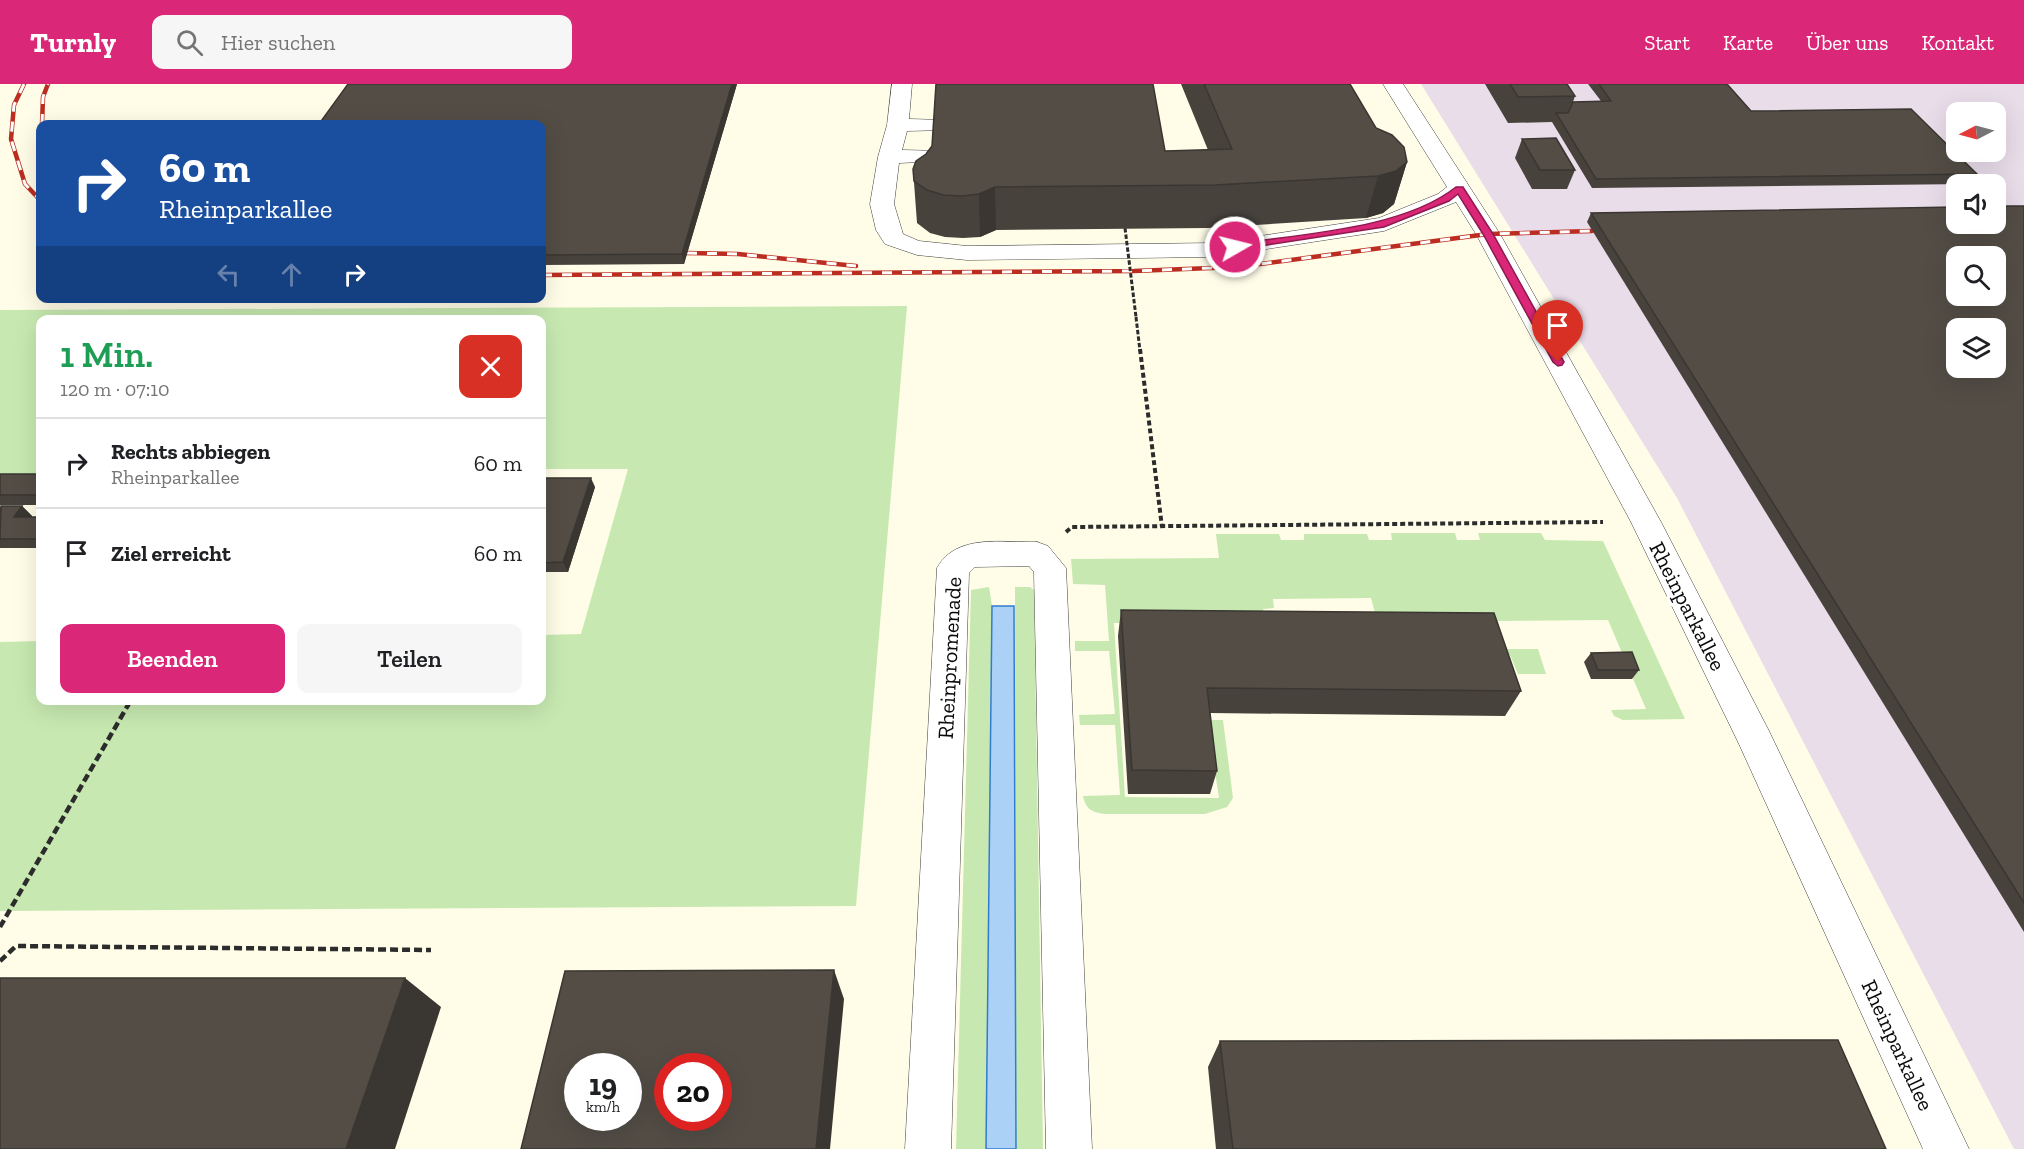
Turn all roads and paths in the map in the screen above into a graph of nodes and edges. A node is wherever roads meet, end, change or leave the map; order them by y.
1 (902, 84) edge
2 (1392, 84) edge
3 (938, 124) edge
4 (898, 125) junction
5 (936, 156) edge
6 (889, 157) junction
7 (1459, 189) junction
8 (1125, 228) edge
9 (1646, 522) junction
10 (1162, 526) junction
11 (1037, 554) junction
12 (128, 705) edge
13 (0, 927) edge
14 (430, 950) dead end
15 (0, 961) edge
16 (928, 1149) edge
17 (1069, 1149) edge
18 (1946, 1149) edge

1 - 4 street
2 - 7 street, Rheinparkallee
3 - 4 street
4 - 6 street
5 - 6 street
6 - 7 street
7 - 9 street, Rheinparkallee
8 - 10 path, bridge
9 - 10 path
9 - 18 street, Rheinparkallee
10 - 11 path
11 - 16 street, Rheinpromenade
11 - 17 street
12 - 13 path
14 - 15 path

